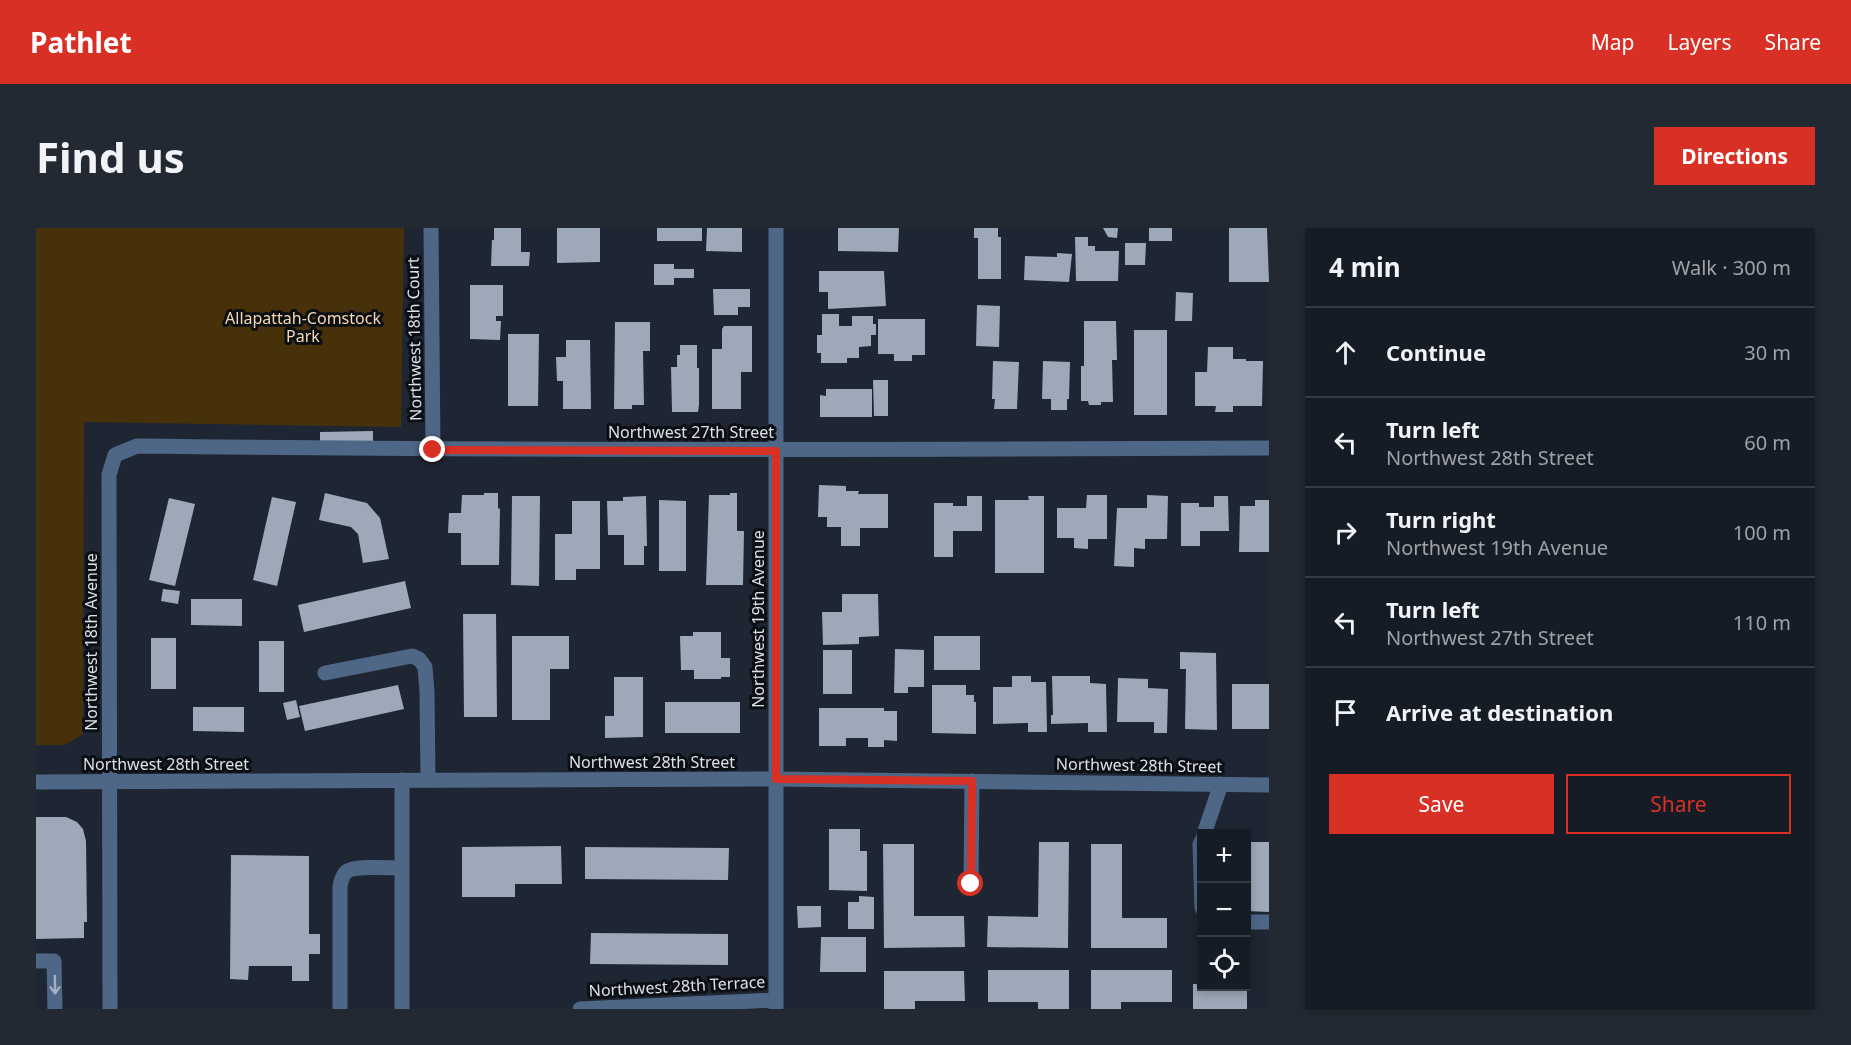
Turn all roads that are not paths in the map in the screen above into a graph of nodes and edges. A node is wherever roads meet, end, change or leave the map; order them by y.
1 (431, 228) edge
2 (776, 228) edge
3 (1269, 448) edge
4 (433, 450) junction
5 (776, 451) junction
6 (115, 455) joint
7 (325, 673) dead end
8 (776, 779) junction
9 (402, 780) junction
10 (428, 780) junction
11 (972, 781) junction
12 (36, 782) edge
13 (110, 782) junction
14 (1221, 784) junction
15 (1269, 785) edge
16 (1206, 829) edge
17 (400, 868) junction
18 (971, 884) dead end
19 (1251, 922) edge
20 (1269, 922) edge
21 (36, 961) edge
22 (776, 1004) edge
23 (55, 1009) edge
24 (110, 1009) edge
25 (340, 1009) edge
26 (402, 1009) edge
27 (580, 1009) edge

1 - 4 street, Northwest 18th Court
2 - 5 street, Northwest 19th Avenue
3 - 5 street, Northwest 27th Street
4 - 5 street, Northwest 27th Street
4 - 6 street, Northwest 27th Street
5 - 8 street, Northwest 19th Avenue
6 - 13 street, Northwest 18th Avenue
7 - 10 street
8 - 10 street, Northwest 28th Street
8 - 11 street, Northwest 28th Street
8 - 22 street, Northwest 19th Avenue
9 - 10 street, Northwest 28th Street
9 - 13 street, Northwest 28th Street
9 - 17 street
11 - 14 street, Northwest 28th Street
11 - 18 street
12 - 13 street, Northwest 28th Street
13 - 24 street, Northwest 18th Avenue
14 - 15 street, Northwest 28th Street
14 - 16 street
17 - 25 street
17 - 26 street
19 - 20 street
21 -> 23 street
22 - 27 street, Northwest 28th Terrace

